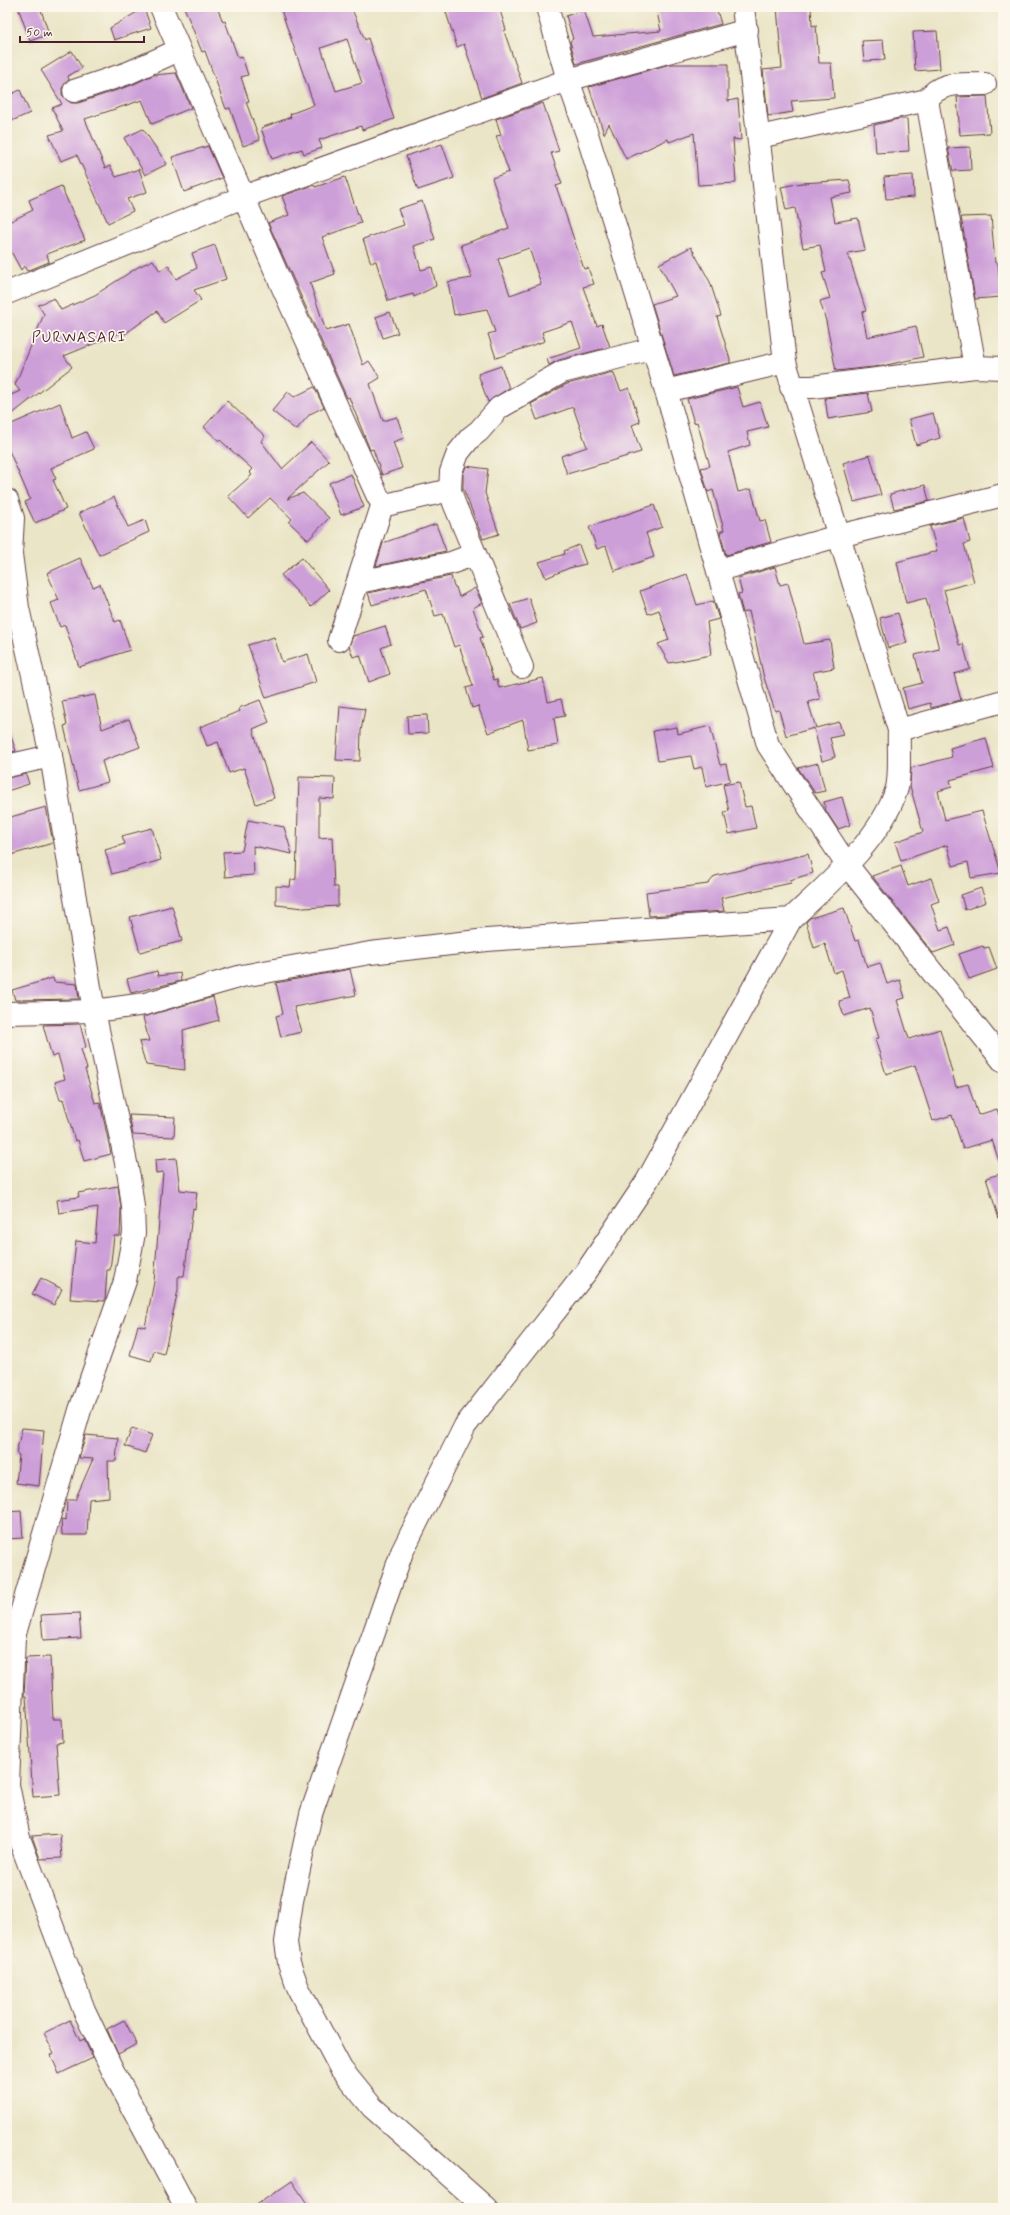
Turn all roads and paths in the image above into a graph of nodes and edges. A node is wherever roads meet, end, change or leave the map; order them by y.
1 (161, 7) edge
2 (547, 7) edge
3 (743, 7) edge
4 (747, 30) junction
5 (179, 50) junction
6 (568, 80) junction
7 (985, 84) dead end
8 (74, 91) dead end
9 (926, 100) junction
10 (759, 137) junction
11 (243, 197) junction
12 (7, 293) edge
13 (651, 349) junction
14 (785, 362) junction
15 (975, 367) junction
16 (1003, 368) edge
17 (791, 387) junction
18 (666, 391) junction
19 (450, 490) junction
20 (1003, 495) edge
21 (7, 500) edge
22 (383, 503) junction
23 (828, 539) junction
24 (475, 554) junction
25 (718, 570) junction
26 (359, 582) junction
27 (339, 640) dead end
28 (522, 667) dead end
29 (1003, 701) edge
30 (899, 730) junction
31 (51, 756) junction
32 (7, 766) edge
33 (847, 865) junction
34 (791, 919) junction
35 (94, 1011) junction
36 (7, 1013) edge
37 (1003, 1061) edge
38 (10, 1637) edge
39 (186, 2208) edge
40 (486, 2208) edge

1 - 5 street
2 - 6 street
3 - 4 street
4 - 6 street
4 - 10 street
5 - 8 street
5 - 11 street
6 - 11 street
6 - 13 street
7 - 9 street
9 - 10 street
9 - 15 street
10 - 14 street
11 - 12 street
11 - 22 street
13 - 18 street
13 - 19 street
14 - 17 street
14 - 18 street
15 - 16 street
15 - 17 street
17 - 23 street
18 - 25 street
19 - 22 street
19 - 24 street
20 - 23 street
21 - 31 street
22 - 26 street
23 - 25 street
23 - 30 street
24 - 26 street
24 - 28 street
25 - 33 street
26 - 27 street
29 - 30 street
30 - 33 street
31 - 32 street
31 - 35 street
33 - 34 street
33 - 37 street
34 - 35 street
34 - 40 street
35 - 36 street
35 - 38 street
38 - 39 street

